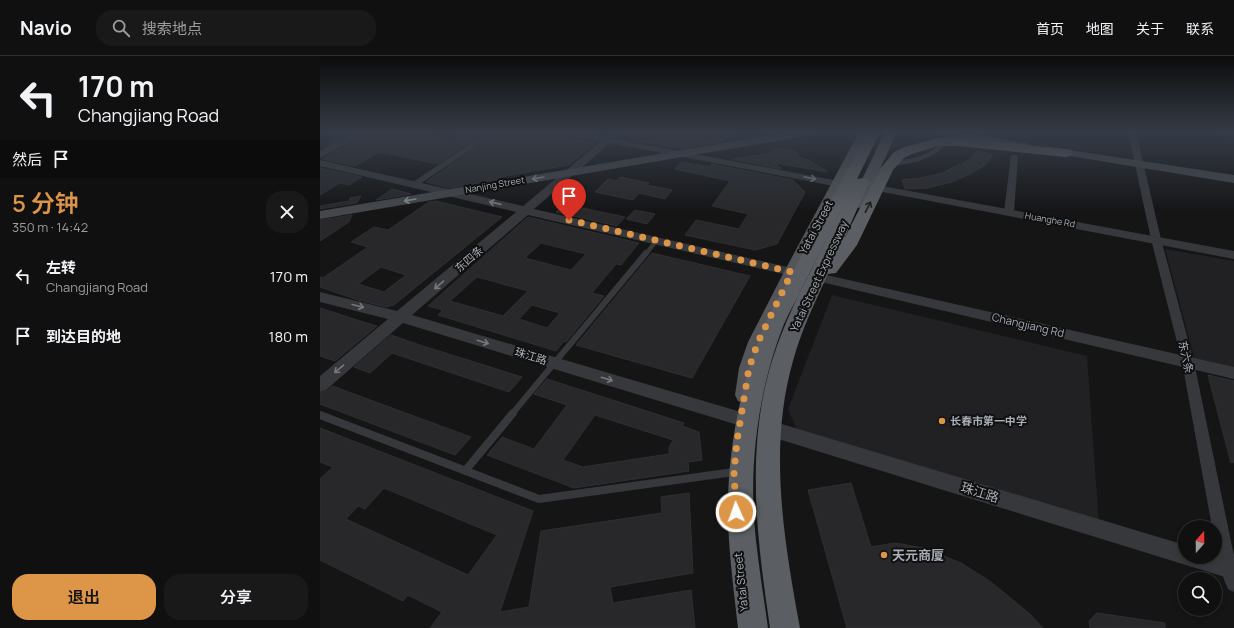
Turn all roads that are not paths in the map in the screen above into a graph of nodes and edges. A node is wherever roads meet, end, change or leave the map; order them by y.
1 (452, 159) edge
2 (586, 159) edge
3 (655, 159) edge
4 (707, 159) edge
5 (863, 159) edge
6 (868, 159) edge
7 (869, 159) edge
8 (872, 159) edge
9 (896, 159) edge
10 (901, 159) edge
11 (918, 159) edge
12 (1013, 159) edge
13 (1104, 159) edge
14 (1138, 159) edge
15 (320, 163) edge
16 (1139, 164) junction
17 (569, 173) junction
18 (1234, 179) edge
19 (414, 184) junction
20 (839, 184) junction
21 (866, 186) junction
22 (450, 193) junction
23 (526, 210) junction
24 (1008, 212) junction
25 (320, 215) edge
26 (1156, 239) junction
27 (656, 241) junction
28 (1234, 255) edge
29 (792, 272) junction
30 (822, 278) junction
31 (320, 297) edge
32 (808, 297) junction
33 (401, 317) junction
34 (1188, 362) junction
35 (555, 364) junction
36 (1234, 373) edge
37 (320, 386) edge
38 (320, 415) edge
39 (741, 419) junction
40 (775, 430) junction
41 (465, 471) junction
42 (734, 472) junction
43 (1178, 553) edge
44 (1212, 564) edge
45 (1232, 571) edge
46 (746, 628) edge
47 (753, 628) edge
48 (785, 628) edge
49 (792, 628) edge

1 - 19 street
2 - 17 street, 东四条
3 - 17 main road, Nanjing Street
4 -> 20 street
5 - 20 main road, Yatai Street
6 - 47 highway, Yatai Street Expressway
7 - 32 highway, Yatai Street Expressway
8 - 21 main road
32 -> 9 highway
10 - 11 lane
12 - 24 street
13 - 16 main road
14 - 16 street, 东六条
15 - 19 street
16 - 18 main road
16 - 26 street, 东六条
17 -> 22 main road, Nanjing Street
17 - 23 street, 东四条
19 - 22 street
20 - 29 main road, Yatai Street
21 - 24 street, Huanghe Rd
21 - 30 main road
23 -> 22 street
22 -> 25 main road, Nanjing Street
23 - 27 street
23 -> 33 street, 东四条
24 - 26 street, Huanghe Rd
26 - 28 street, Huanghe Rd
26 - 34 street, 东六条
27 - 29 street
27 - 35 lane
29 - 39 main road, Yatai Street
30 - 34 street, Changjiang Rd
30 - 40 main road
31 -> 33 street, 珠江路
32 - 48 highway, Yatai Street Expressway
33 -> 35 street, 珠江路
33 -> 37 street, 东四条
34 - 36 street, Changjiang Rd
34 - 45 street, 东六条
35 -> 39 street, 珠江路
35 - 41 lane
38 - 41 lane
39 - 42 main road, Yatai Street
40 - 43 street, 珠江路
40 - 49 main road
41 - 42 lane
42 - 46 main road, Yatai Street
44 - 45 street

